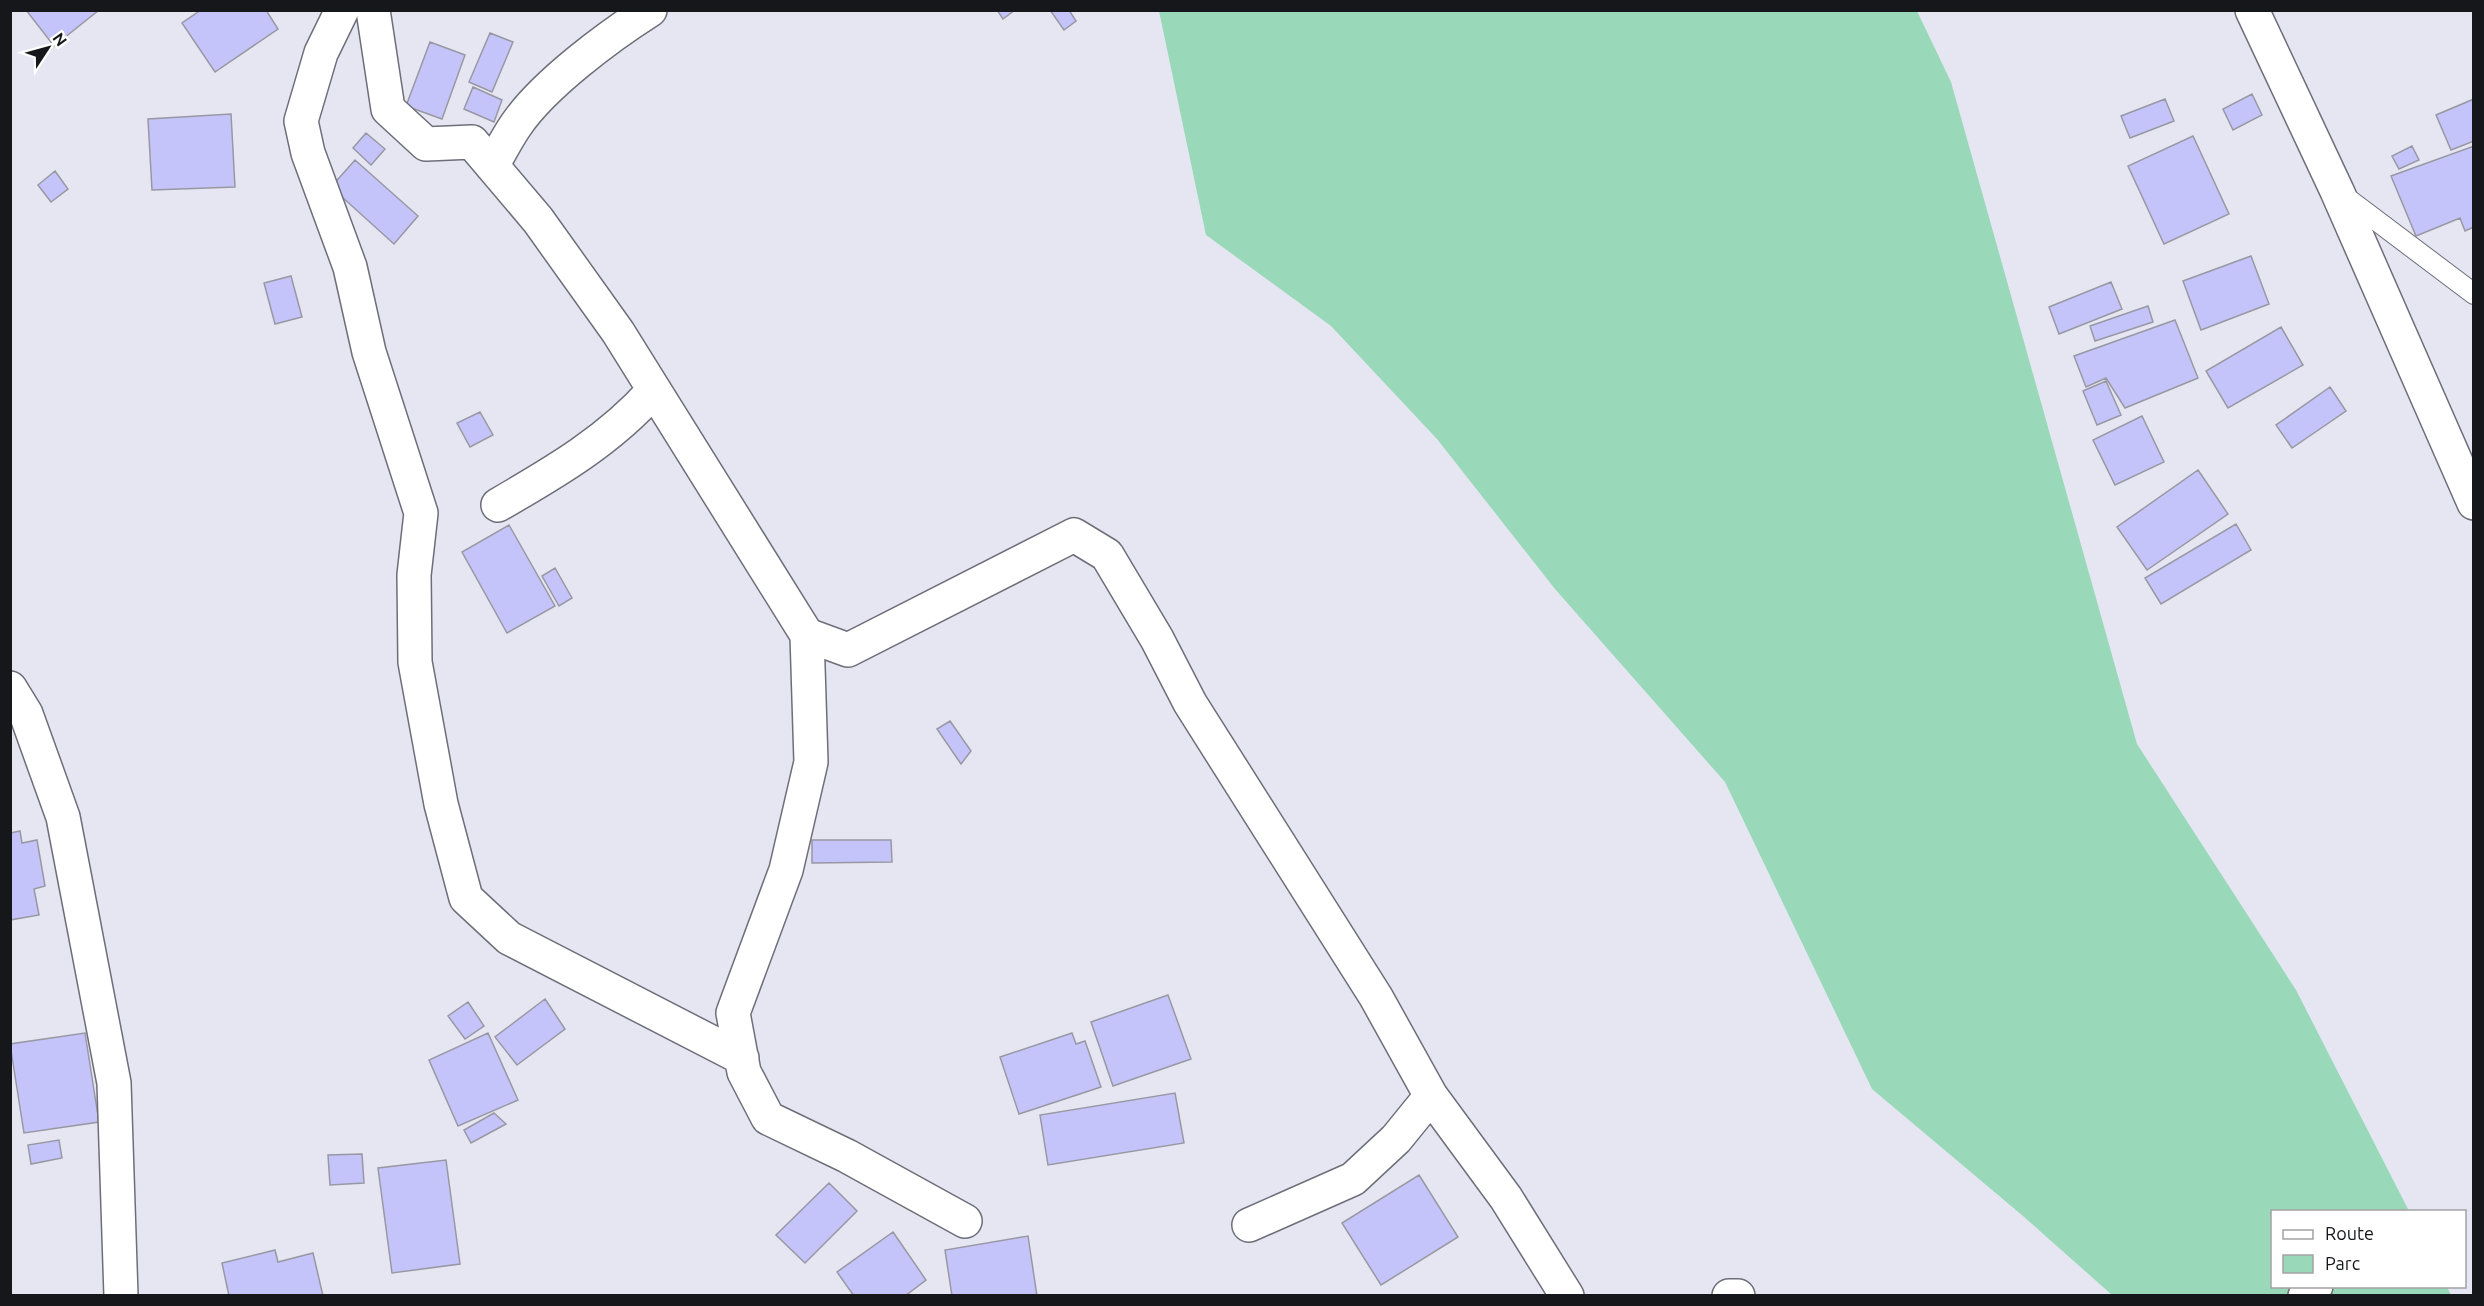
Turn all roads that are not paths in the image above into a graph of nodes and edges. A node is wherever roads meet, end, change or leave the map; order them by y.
1 (342, 10) edge
2 (373, 10) edge
3 (650, 10) edge
4 (2252, 10) edge
5 (492, 166) junction
6 (2337, 191) junction
7 (2474, 294) edge
8 (654, 390) junction
9 (2474, 503) edge
10 (498, 505) dead end
11 (807, 635) junction
12 (10, 688) edge
13 (742, 1058) junction
14 (1431, 1096) junction
15 (965, 1221) dead end
16 (1249, 1225) dead end
17 (121, 1296) edge
18 (1567, 1296) edge
19 (1729, 1296) edge
20 (1738, 1296) edge

1 - 13 street
2 - 5 street
3 - 5 street
4 - 6 street
5 - 8 street
6 - 7 lane
6 - 9 street
8 - 10 street
8 - 11 street
11 - 13 street
11 - 14 street
12 - 17 street
13 - 15 street
14 - 16 street
14 - 18 street
19 - 20 street

